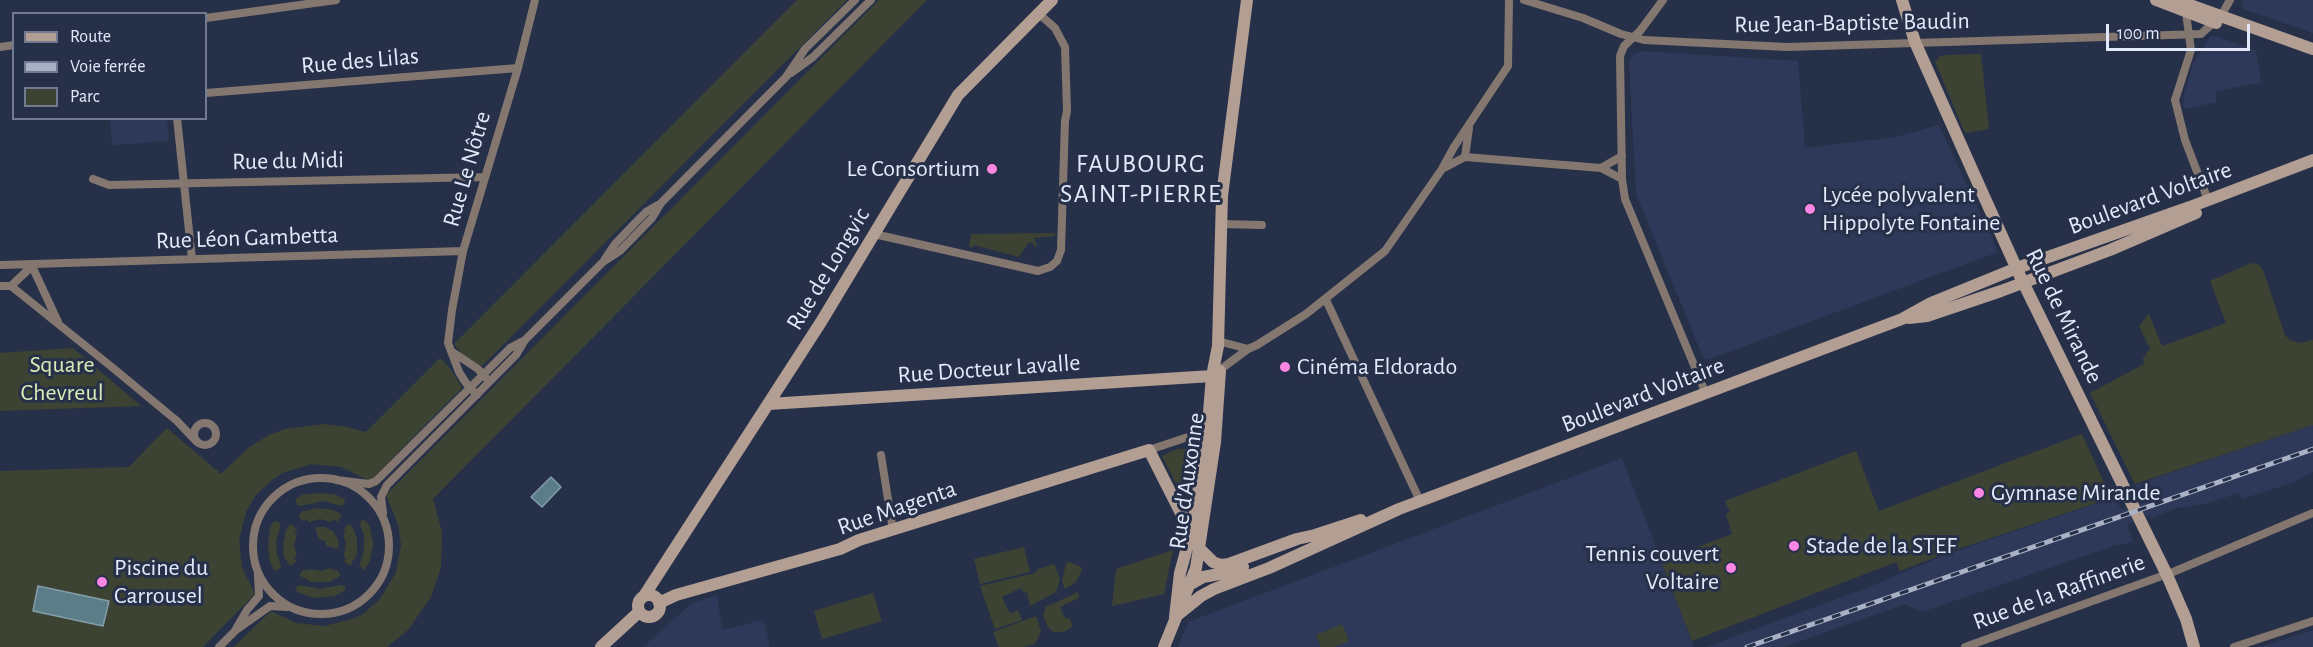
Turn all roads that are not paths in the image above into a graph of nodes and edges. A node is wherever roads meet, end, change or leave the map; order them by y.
1 (336, 0) edge
2 (535, 0) edge
3 (855, 0) edge
4 (871, 0) edge
5 (1052, 0) edge
6 (1247, 0) edge
7 (1509, 0) edge
8 (1524, 0) edge
9 (1663, 0) edge
10 (1902, 0) edge
11 (2156, 0) edge
12 (2176, 0) edge
13 (2230, 0) edge
14 (2186, 13) junction
15 (1039, 14) junction
16 (207, 18) edge
17 (2218, 19) junction
18 (2188, 35) junction
19 (1633, 38) junction
20 (1915, 42) junction
21 (2313, 49) edge
22 (518, 68) junction
23 (786, 77) junction
24 (207, 93) edge
25 (177, 120) edge
26 (1470, 122) junction
27 (1622, 156) junction
28 (1465, 157) junction
29 (2313, 160) edge
30 (2313, 167) edge
31 (1601, 168) junction
32 (1442, 169) junction
33 (484, 177) junction
34 (93, 179) dead end
35 (1622, 179) junction
36 (184, 183) junction
37 (2208, 200) junction
38 (1222, 224) junction
39 (1263, 225) dead end
40 (874, 234) junction
41 (463, 251) junction
42 (192, 259) junction
43 (0, 265) edge
44 (32, 266) junction
45 (2017, 268) junction
46 (2023, 282) junction
47 (0, 286) edge
48 (11, 286) junction
49 (1326, 300) junction
50 (1902, 319) junction
51 (59, 325) junction
52 (1218, 344) junction
53 (1248, 349) junction
54 (451, 350) junction
55 (1216, 373) junction
56 (487, 378) junction
57 (473, 391) junction
58 (1706, 394) junction
59 (769, 404) junction
60 (1207, 436) junction
61 (197, 442) dead end
62 (1149, 450) junction
63 (881, 455) dead end
64 (336, 480) junction
65 (1172, 493) junction
66 (1202, 499) junction
67 (1420, 501) junction
68 (1400, 509) junction
69 (2313, 513) edge
70 (386, 529) junction
71 (893, 531) junction
72 (1191, 533) junction
73 (1315, 536) junction
74 (1199, 548) junction
75 (1187, 552) junction
76 (254, 556) junction
77 (657, 574) junction
78 (2167, 575) junction
79 (1194, 578) junction
80 (1214, 589) junction
81 (1177, 594) junction
82 (644, 596) junction
83 (658, 602) junction
84 (305, 612) junction
85 (639, 612) junction
86 (1175, 617) junction
87 (2313, 621) edge
88 (236, 630) junction
89 (219, 647) edge
90 (601, 647) edge
91 (1164, 647) edge
92 (1965, 647) edge
93 (2194, 647) edge
94 (2234, 647) edge

1 - 16 street
2 - 22 street, Rue Le Nôtre
3 - 23 street
4 - 23 street
5 - 15 street, Rue de Longvic
6 - 38 street, Rue d'Auxonne
7 - 26 street
8 - 19 street, Rue Jean-Baptiste Baudin
9 - 19 street
10 - 20 street, Rue de Mirande
11 - 14 street
12 - 17 street
13 - 17 street
14 - 17 street
14 - 18 street
15 - 40 street, Rue de Longvic
15 - 40 street
17 - 18 street
17 - 21 street
18 - 20 street, Rue Jean-Baptiste Baudin
18 - 37 street
19 - 20 street, Rue Jean-Baptiste Baudin
19 - 27 street
20 - 45 street, Rue de Mirande
22 - 24 street, Rue des Lilas
22 - 33 street, Rue Le Nôtre
23 - 56 street
25 - 36 street
26 - 28 street
26 - 32 street
27 - 31 street
27 - 35 street
28 - 31 street
28 - 32 street
29 - 37 street, Boulevard Voltaire
30 - 46 street, Boulevard Voltaire
31 - 35 street
32 - 49 street
33 - 36 street, Rue du Midi
33 - 41 street, Rue Le Nôtre
34 - 36 street, Rue du Midi
35 - 58 street
36 - 42 street
37 - 45 street, Boulevard Voltaire
38 - 39 street
38 - 52 street, Rue d'Auxonne
40 - 59 street, Rue de Longvic
41 - 42 street, Rue Léon Gambetta
41 - 54 street, Rue Le Nôtre
42 - 44 street, Rue Léon Gambetta
43 - 44 street, Rue Léon Gambetta
44 - 48 street
44 - 51 street
45 - 46 street, Rue de Mirande
45 - 50 street, Boulevard Voltaire
46 - 50 street, Boulevard Voltaire
46 - 78 street, Rue de Mirande
47 - 48 street
48 - 51 street
49 - 53 street
49 - 67 street
50 - 58 street, Boulevard Voltaire
51 - 61 street
52 - 53 street
52 - 55 street, Rue d'Auxonne
53 - 55 street
54 - 56 street
54 - 57 street, Rue Le Nôtre
55 - 59 street, Rue Docteur Lavalle
55 - 60 street, Rue d'Auxonne
55 - 66 street, Rue d'Auxonne
56 - 57 street
57 - 64 street
57 - 70 street
58 - 67 street, Boulevard Voltaire
59 - 77 street, Rue de Longvic
60 - 62 street
60 - 66 street, Rue d'Auxonne
62 - 65 street
62 - 71 street, Rue Magenta
63 - 71 street
64 - 70 street
64 - 76 street
65 - 66 street
65 - 72 street
66 - 72 street, Rue d'Auxonne
66 - 74 street, Rue d'Auxonne
67 - 68 street, Boulevard Voltaire
68 - 73 street, Boulevard Voltaire
68 - 80 street, Boulevard Voltaire
69 - 78 street, Rue de la Raffinerie
70 - 84 street
71 - 83 street, Rue Magenta
72 - 75 street, Rue d'Auxonne
73 - 74 street, Boulevard Voltaire
73 - 79 street, Boulevard Voltaire
74 - 79 street, Rue d'Auxonne
75 - 79 street
75 - 81 street, Rue d'Auxonne
76 - 84 street
76 - 88 street
77 - 82 street, Rue de Longvic
77 - 83 street
78 - 92 street, Rue de la Raffinerie
78 - 93 street, Rue de Mirande
79 - 80 street
79 - 81 street, Boulevard Voltaire
79 - 86 street, Rue d'Auxonne
80 - 86 street, Boulevard Voltaire
81 - 86 street, Rue d'Auxonne
82 - 83 street
82 - 85 street
83 - 85 street
84 - 88 street
85 - 90 street
86 - 91 street, Rue d'Auxonne
87 - 94 street
88 - 89 street

